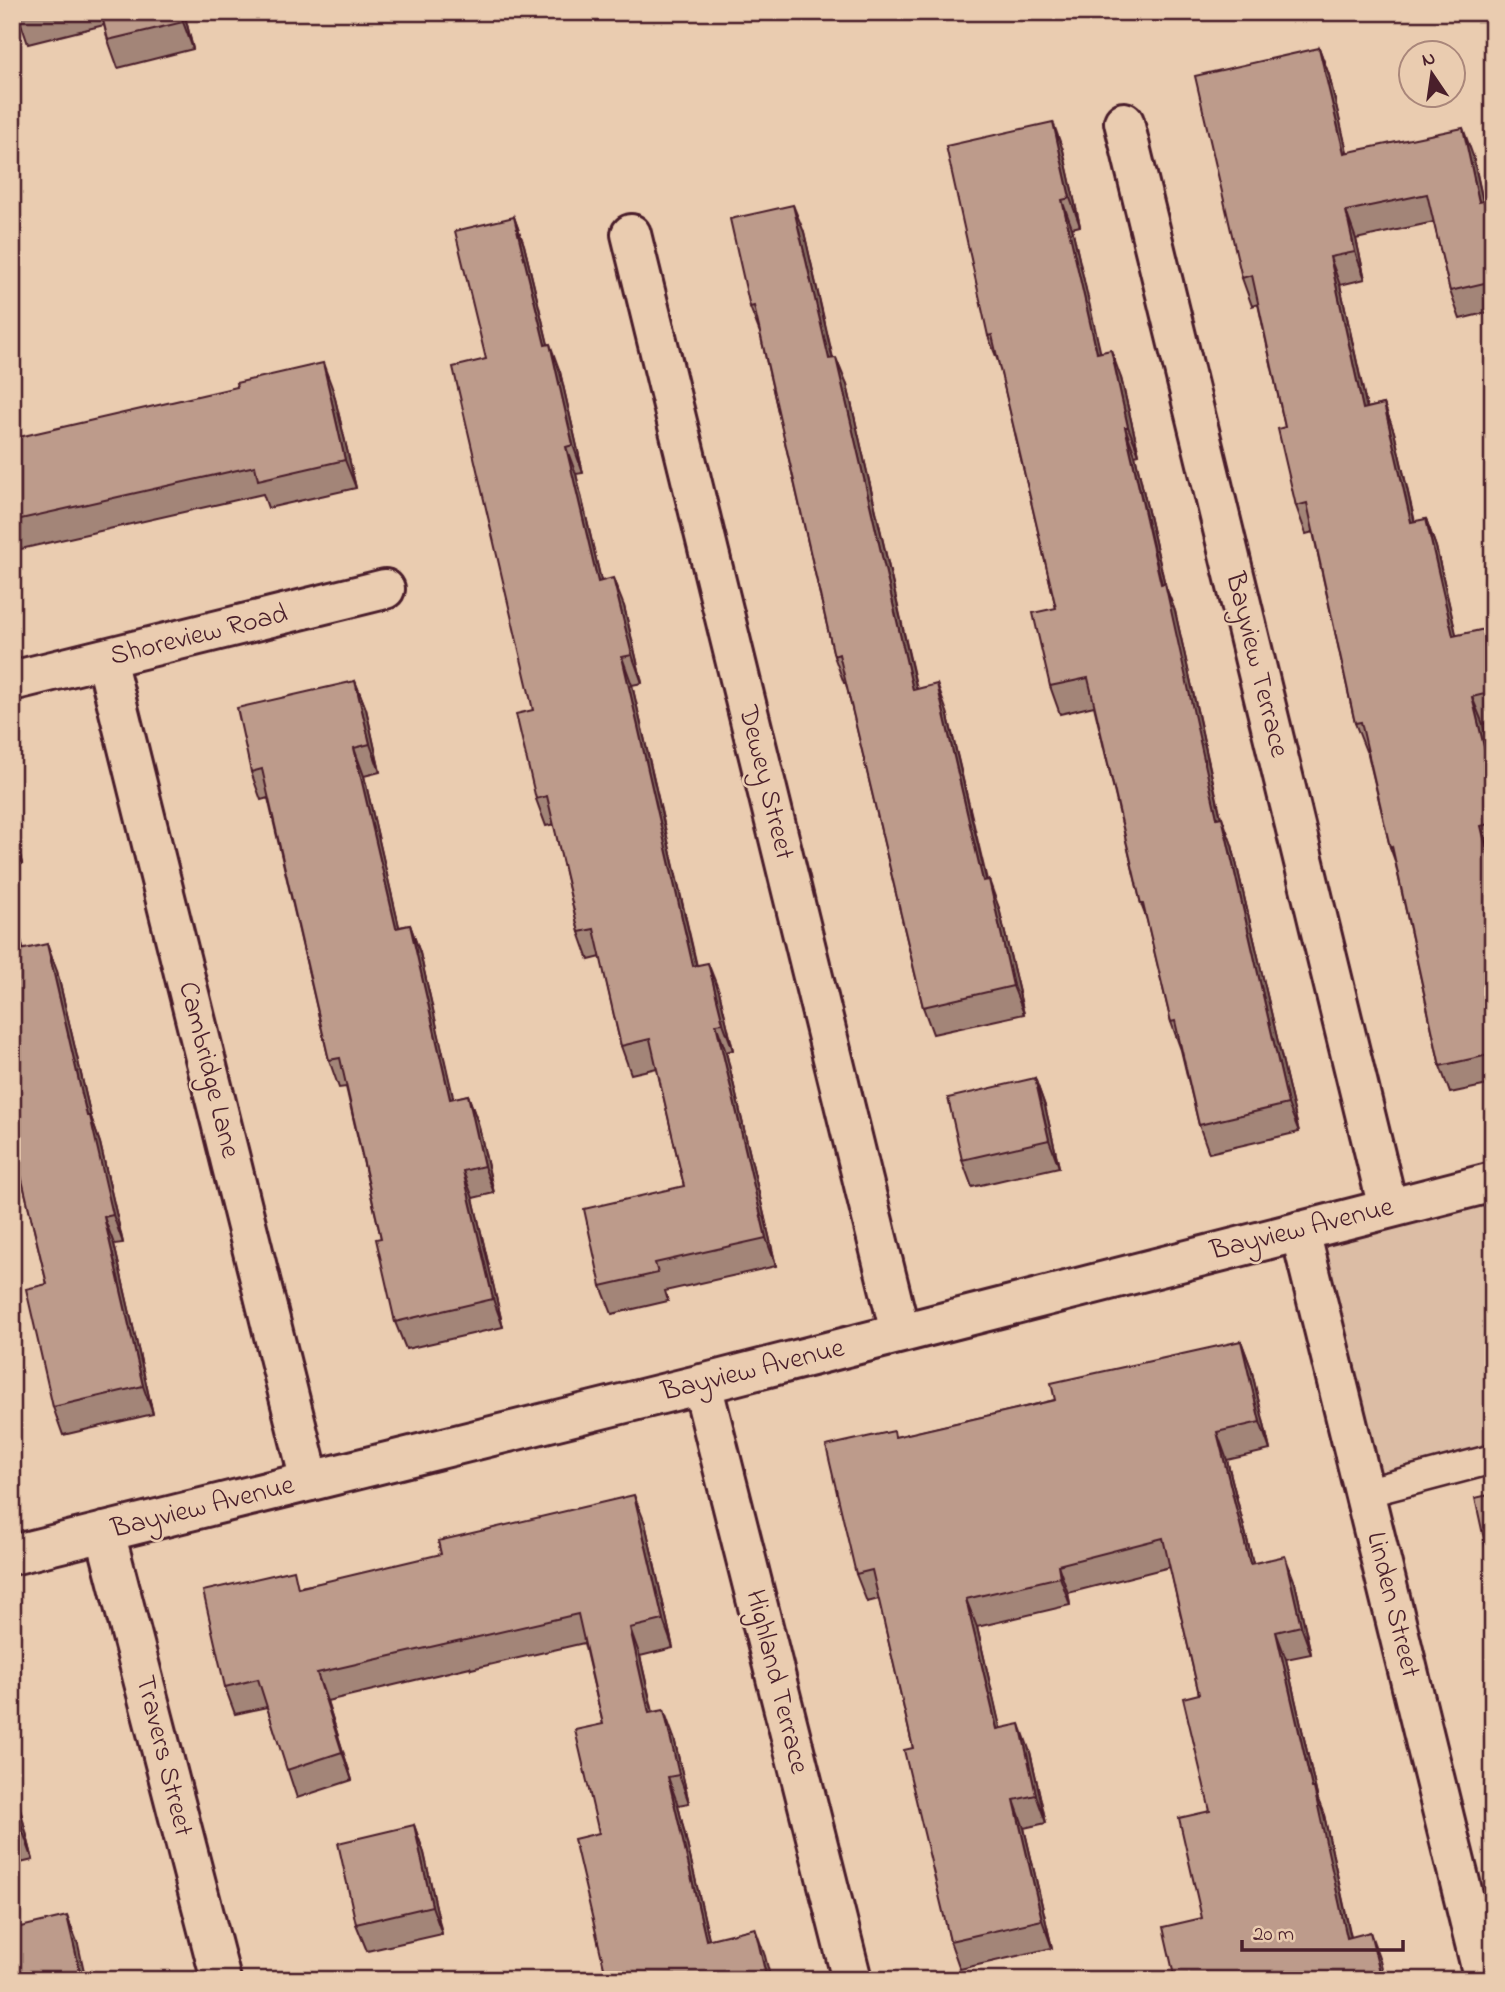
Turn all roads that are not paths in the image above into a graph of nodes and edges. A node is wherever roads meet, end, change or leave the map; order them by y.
1 (1124, 122) dead end
2 (631, 234) dead end
3 (385, 589) dead end
4 (106, 659) junction
5 (12, 681) edge
6 (1493, 1182) edge
7 (1388, 1208) junction
8 (1300, 1231) junction
9 (900, 1332) junction
10 (702, 1384) junction
11 (1493, 1459) edge
12 (310, 1481) junction
13 (1364, 1493) junction
14 (105, 1532) junction
15 (12, 1555) edge
16 (221, 1980) edge
17 (852, 1980) edge
18 (1484, 1980) edge

1 - 7 street, Bayview Terrace
2 - 9 street, Dewey Street
3 - 4 street, Shoreview Road
4 - 5 street, Shoreview Road
4 - 12 street, Cambridge Lane
6 - 7 street, Bayview Avenue
7 - 8 street, Bayview Avenue
8 - 9 street, Bayview Avenue
8 - 13 street, Linden Street
9 - 10 street, Bayview Avenue
10 - 12 street, Bayview Avenue
10 - 17 street, Highland Terrace
11 - 13 lane
12 - 14 street, Bayview Avenue
13 - 18 street, Linden Street
14 - 15 street, Bayview Avenue
14 - 16 street, Travers Street

